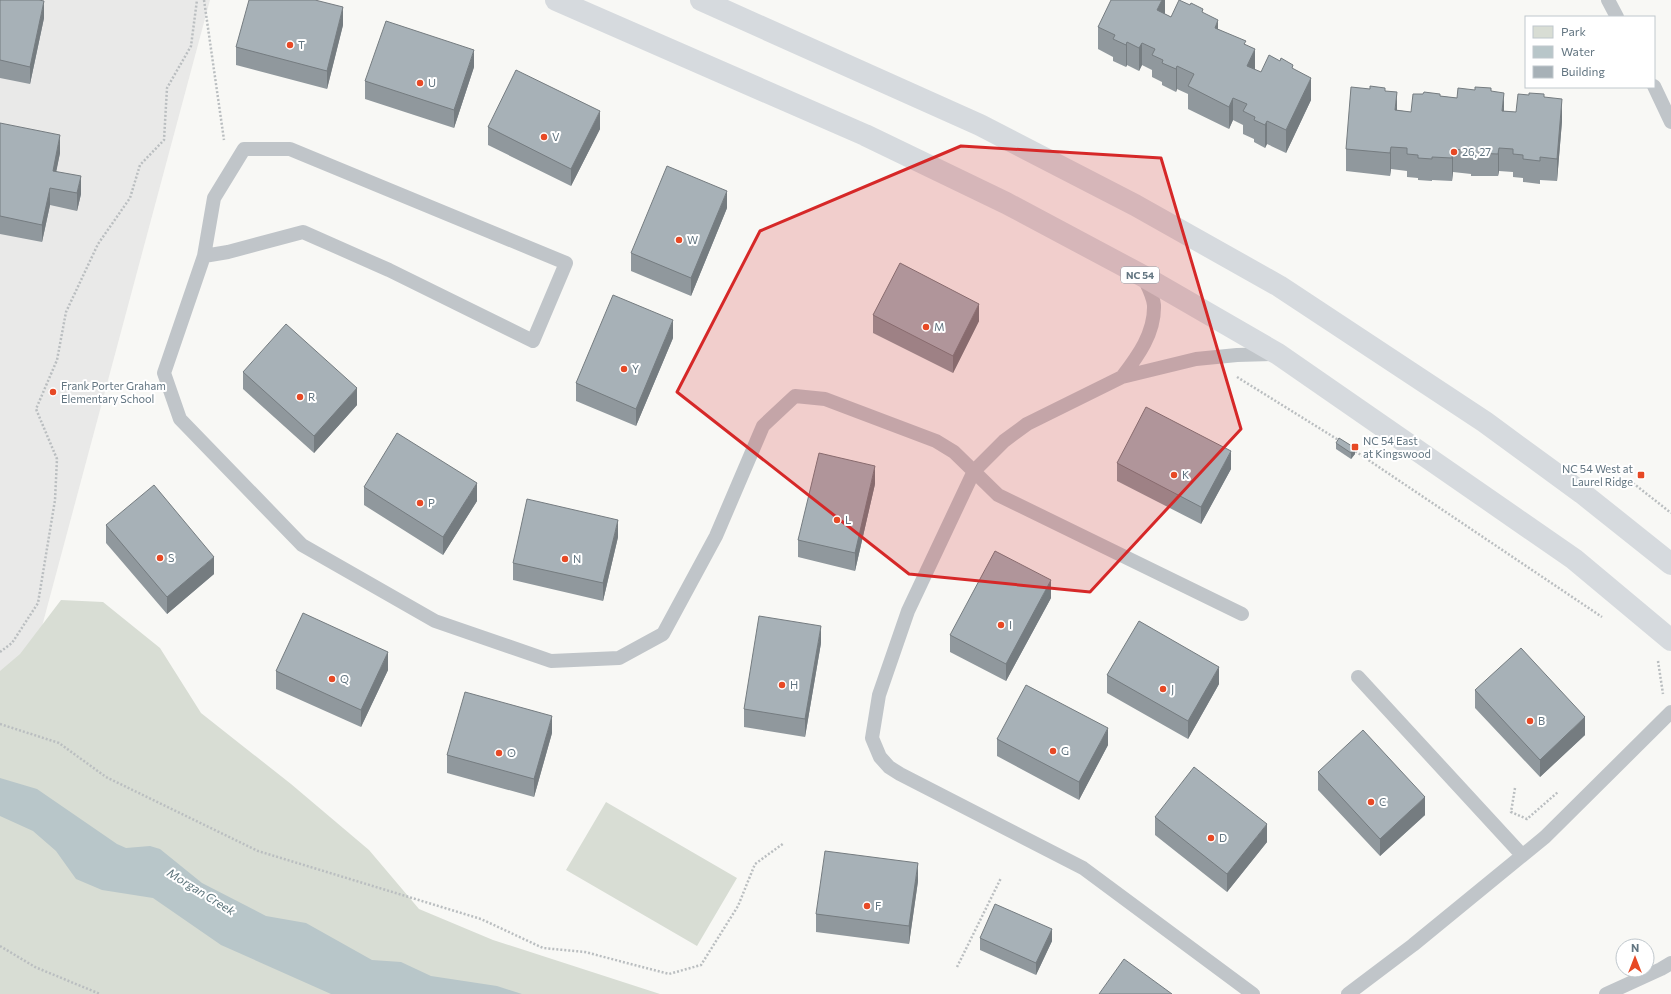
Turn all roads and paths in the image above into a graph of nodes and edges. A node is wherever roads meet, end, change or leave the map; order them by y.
1 (197, 0) edge
2 (204, 0) edge
3 (556, 0) edge
4 (701, 0) edge
5 (1608, 0) edge
6 (1616, 16) edge
7 (1655, 88) edge
8 (1671, 122) edge
9 (229, 172) junction
10 (204, 256) junction
11 (1143, 276) junction
12 (1278, 354) junction
13 (1206, 358) junction
14 (1122, 377) junction
15 (1345, 444) edge
16 (1352, 449) edge
17 (974, 471) junction
18 (1633, 483) dead end
19 (1671, 513) edge
20 (1671, 564) edge
21 (1242, 614) dead end
22 (1606, 620) dead end
23 (1664, 648) edge
24 (0, 652) edge
25 (1358, 677) dead end
26 (1663, 695) dead end
27 (1671, 712) edge
28 (0, 724) edge
29 (1515, 788) dead end
30 (1560, 790) dead end
31 (784, 843) dead end
32 (1522, 856) junction
33 (1001, 878) dead end
34 (0, 946) edge
35 (1671, 963) edge
36 (957, 967) dead end
37 (100, 994) edge
38 (1253, 994) edge
39 (1348, 994) edge
40 (1606, 994) edge

1 - 24 path
2 - 9 path
3 - 11 highway, NC 54
4 - 20 highway
5 - 6 lane
7 - 8 lane
9 - 10 lane
9 - 10 lane
10 - 17 lane
11 - 12 highway, NC 54
11 - 14 lane
12 - 13 lane
12 - 23 highway, NC 54
13 - 14 lane
13 - 15 path
14 - 17 lane
16 - 22 path
17 - 21 lane
17 - 38 lane
18 - 19 path
23 - 26 path
25 - 32 lane
27 - 32 lane
28 - 31 path
29 - 30 path
32 - 39 lane
33 - 36 path
34 - 37 path
35 - 40 lane

